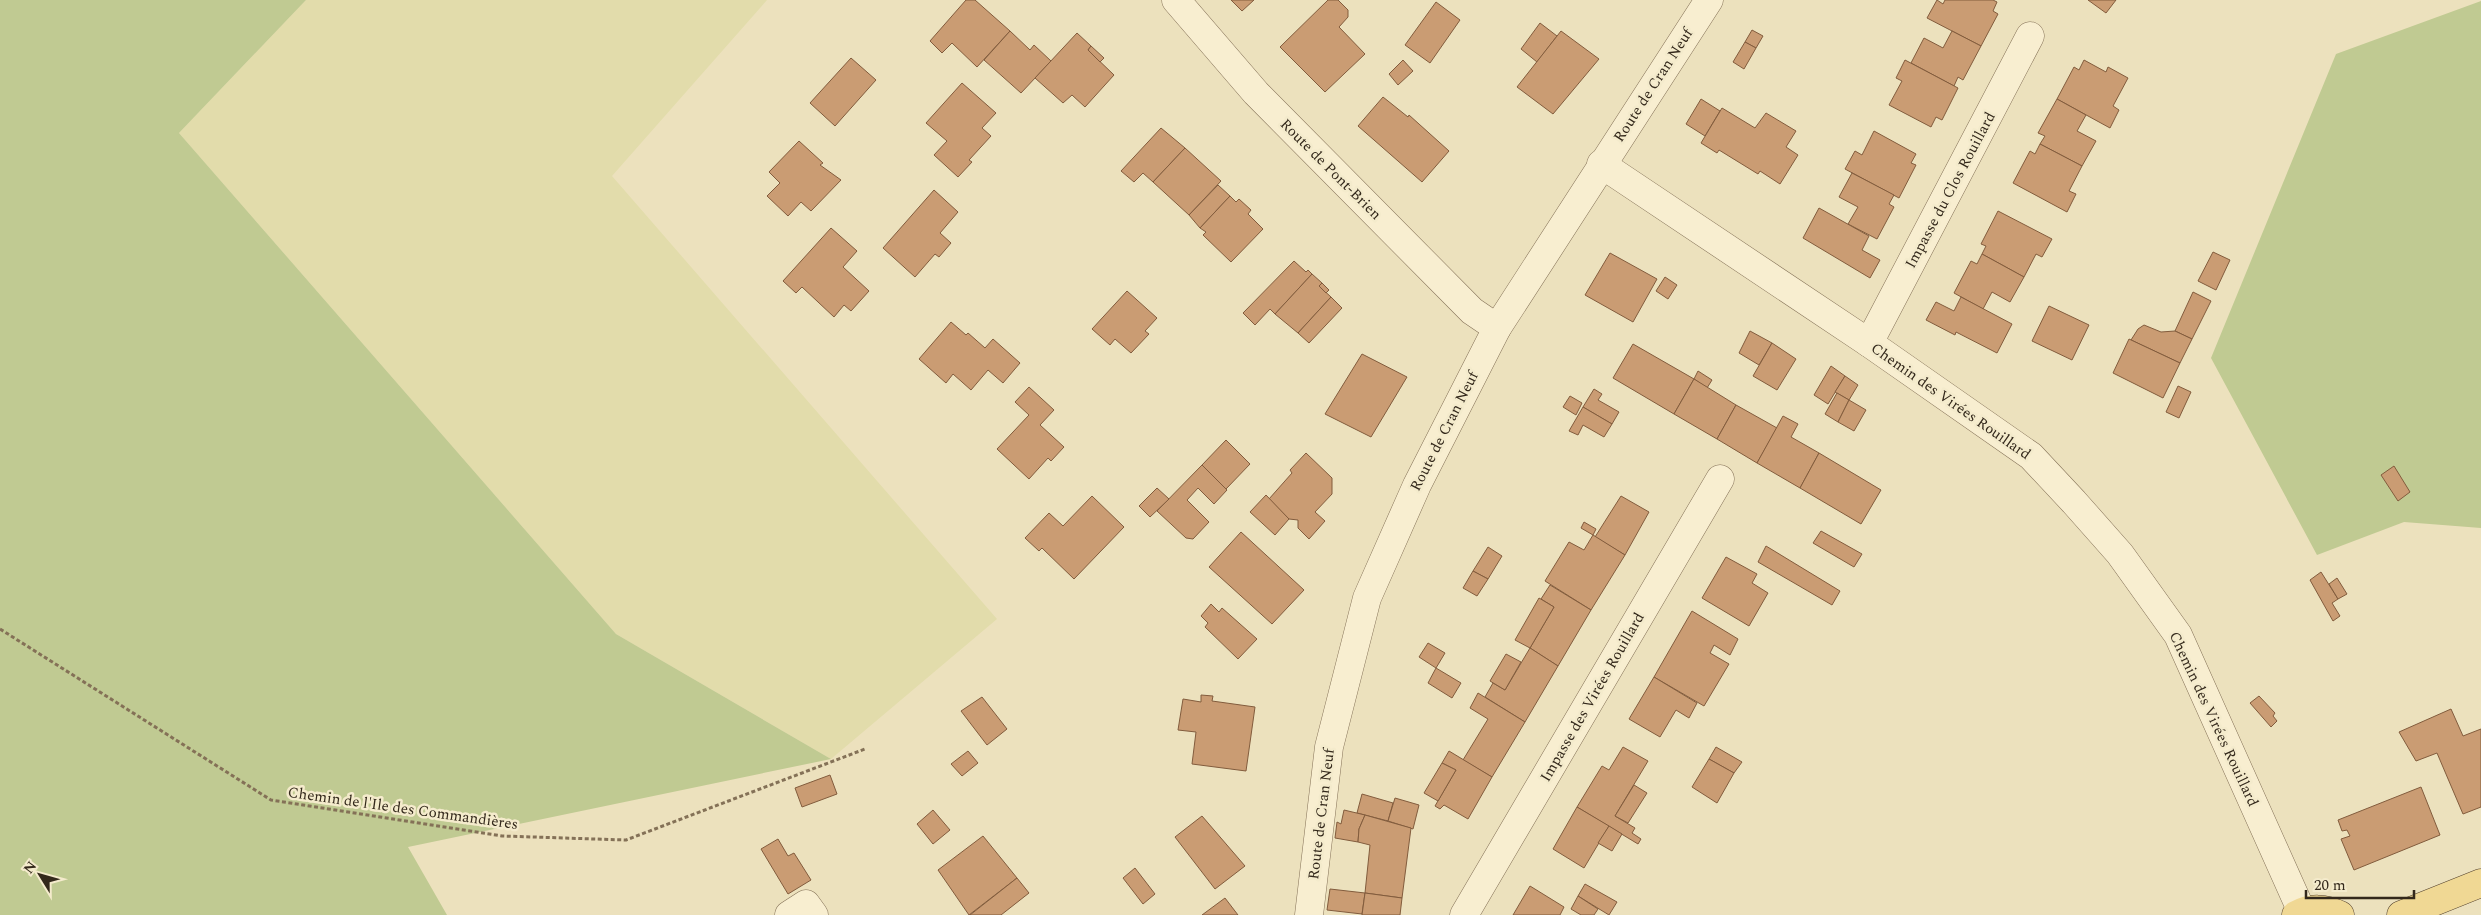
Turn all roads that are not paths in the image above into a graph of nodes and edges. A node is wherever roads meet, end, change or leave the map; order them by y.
1 (1176, 0) edge
2 (1710, 0) edge
3 (2030, 36) dead end
4 (1601, 164) junction
5 (1497, 328) junction
6 (1869, 343) junction
7 (1720, 479) dead end
8 (2481, 883) edge
9 (2299, 913) edge
10 (789, 915) edge
11 (814, 915) edge
12 (1309, 915) edge
13 (1464, 915) edge
14 (2340, 915) edge
15 (2401, 915) edge

1 - 5 street, Route de Pont-Brien
2 - 4 street, Route de Cran Neuf
3 - 6 street, Impasse du Clos Rouillard
4 - 5 street, Route de Cran Neuf
4 - 6 street, Chemin des Virées Rouillard
5 - 12 street, Route de Cran Neuf
6 - 9 street, Chemin des Virées Rouillard
7 - 13 street, Impasse des Virées Rouillard
8 - 15 main road
9 - 14 main road
10 - 11 street

